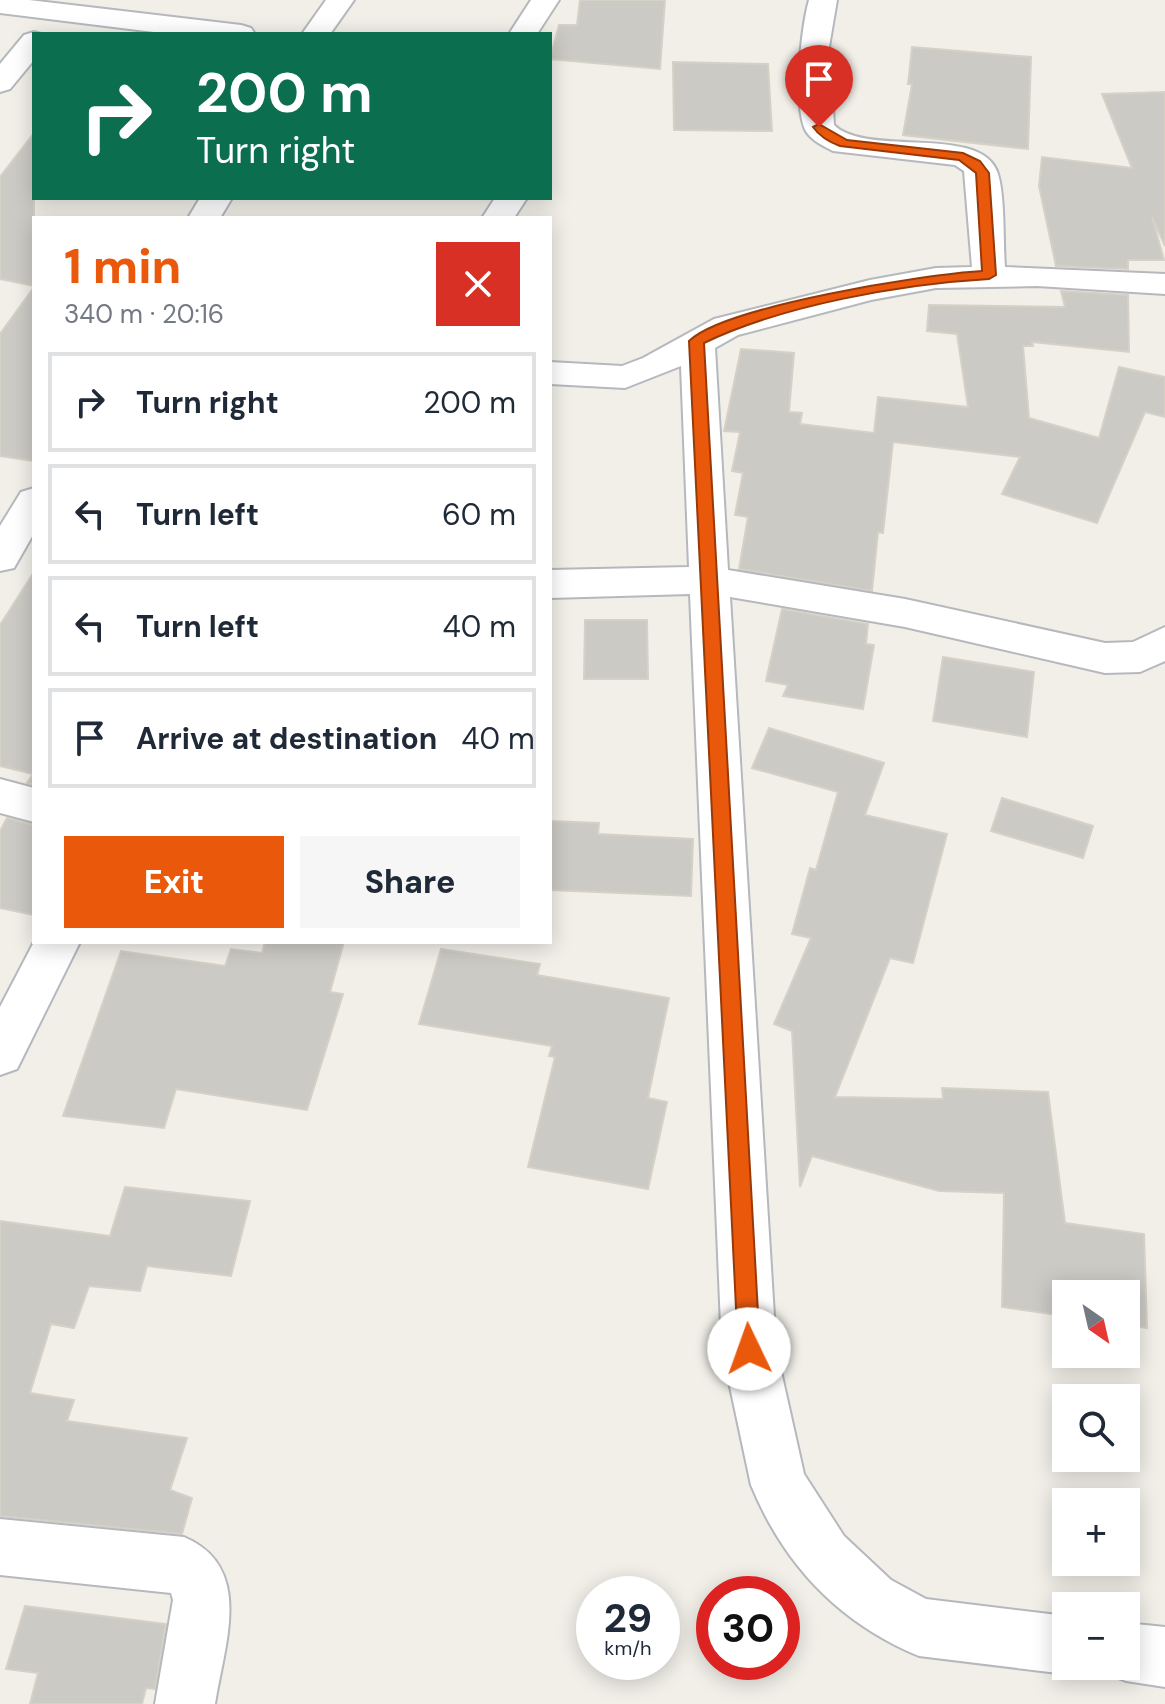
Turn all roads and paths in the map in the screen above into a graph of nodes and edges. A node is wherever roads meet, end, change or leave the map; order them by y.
1 (340, 0) edge
2 (545, 0) edge
3 (823, 0) edge
4 (0, 5) edge
5 (54, 16) edge
6 (220, 32) edge
7 (317, 32) edge
8 (524, 32) edge
9 (32, 43) edge
10 (0, 83) edge
11 (989, 275) junction
12 (1165, 284) edge
13 (697, 341) junction
14 (552, 373) edge
15 (32, 504) edge
16 (0, 560) edge
17 (32, 565) edge
18 (708, 580) junction
19 (552, 584) edge
20 (1165, 642) edge
21 (0, 796) edge
22 (32, 804) edge
23 (56, 944) edge
24 (0, 1054) edge
25 (0, 1547) edge
26 (1052, 1643) edge
27 (1140, 1654) edge
28 (1165, 1657) edge
29 (185, 1704) edge

1 - 7 street
2 - 8 street
3 - 11 street
4 - 5 street
5 - 6 street
9 - 10 street
11 - 12 street
11 - 13 street
13 - 14 street
13 - 18 street
15 - 16 street
16 - 17 street
18 - 19 street
18 - 20 street
18 - 26 street
21 - 22 street
23 - 24 street
25 - 29 street
27 - 28 street

